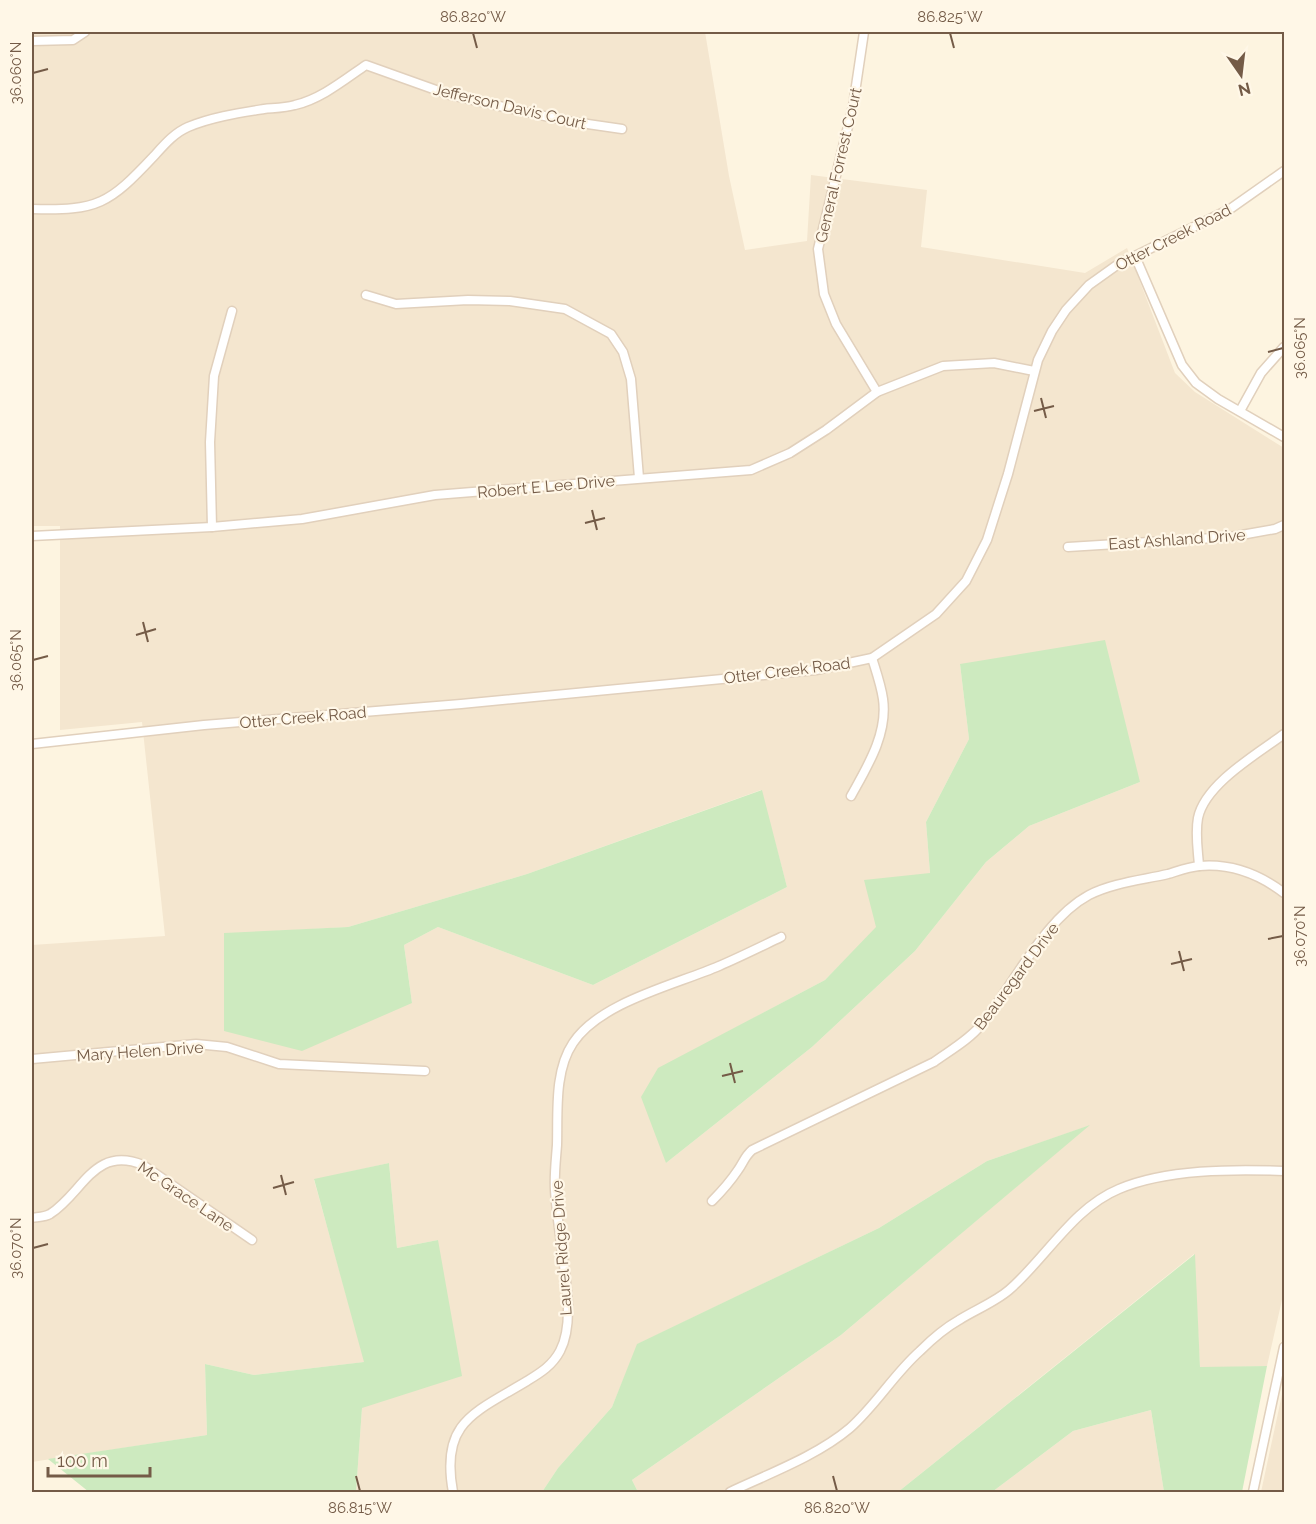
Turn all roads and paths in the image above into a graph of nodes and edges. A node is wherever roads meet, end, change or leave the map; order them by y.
1 (85, 32) edge
2 (864, 32) edge
3 (32, 41) edge
4 (622, 129) dead end
5 (1284, 171) edge
6 (32, 209) edge
7 (1135, 256) junction
8 (366, 295) dead end
9 (232, 311) dead end
10 (1284, 347) edge
11 (1034, 370) junction
12 (877, 392) junction
13 (1240, 411) junction
14 (1284, 436) edge
15 (639, 478) junction
16 (1284, 525) edge
17 (212, 526) junction
18 (32, 536) edge
19 (1068, 547) dead end
20 (872, 658) junction
21 (1284, 734) edge
22 (32, 744) edge
23 (851, 796) dead end
24 (1199, 866) junction
25 (1284, 893) edge
26 (781, 937) dead end
27 (32, 1059) edge
28 (425, 1071) dead end
29 (1284, 1171) edge
30 (712, 1201) dead end
31 (32, 1218) edge
32 (252, 1240) dead end
33 (1284, 1347) edge
34 (453, 1492) edge
35 (730, 1492) edge
36 (1253, 1492) edge

1 - 3 street
2 - 12 street, General Forrest Court
4 - 6 street, Jefferson Davis Court
5 - 7 street, Otter Creek Road
7 - 11 street, Otter Creek Road
7 - 13 street
8 - 15 street
9 - 17 street
10 - 13 street
11 - 12 street, Robert E Lee Drive
11 - 20 street, Otter Creek Road
12 - 15 street, Robert E Lee Drive
13 - 14 street
15 - 17 street, Robert E Lee Drive
16 - 19 street, East Ashland Drive
17 - 18 street, Robert E Lee Drive
20 - 22 street, Otter Creek Road
20 - 23 street
21 - 24 street
24 - 25 street, Beauregard Drive
24 - 30 street, Beauregard Drive
26 - 34 street, Laurel Ridge Drive
27 - 28 street, Mary Helen Drive
29 - 35 street
31 - 32 street, Mc Grace Lane
33 - 36 street

